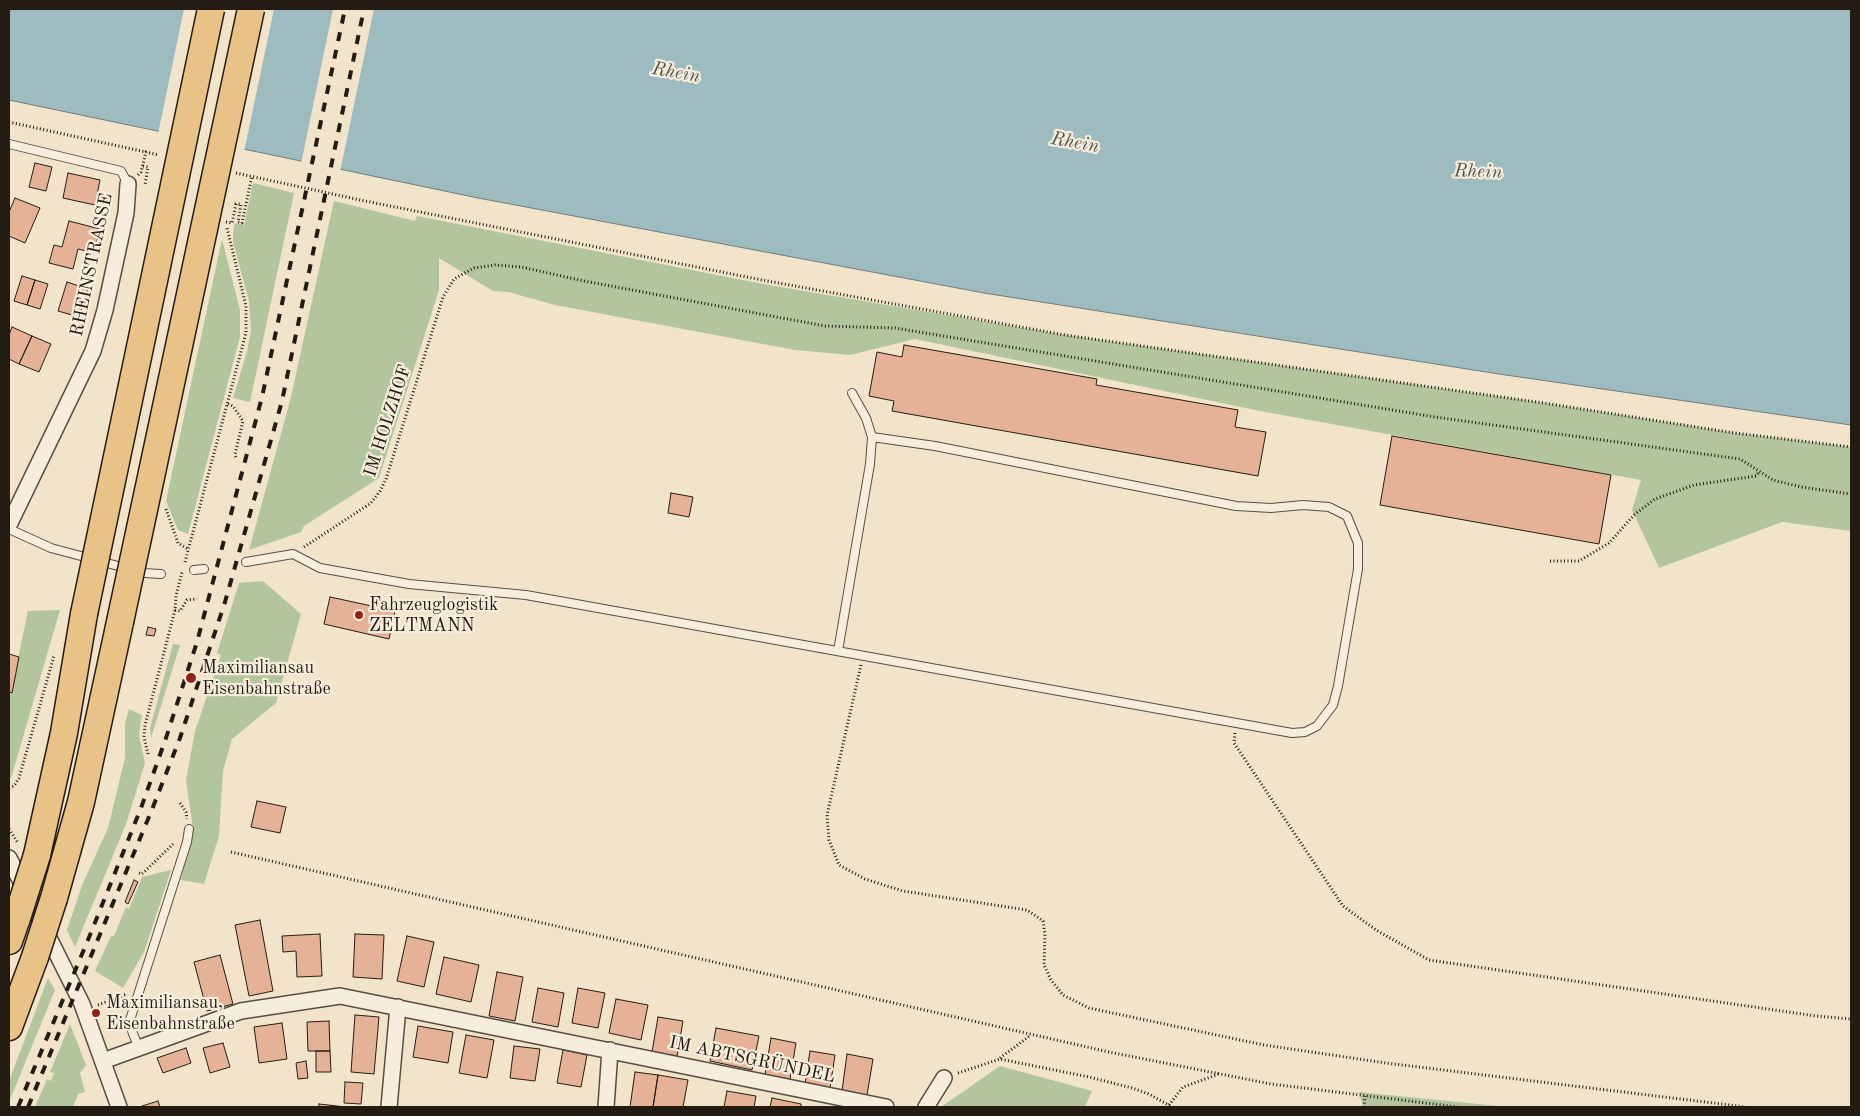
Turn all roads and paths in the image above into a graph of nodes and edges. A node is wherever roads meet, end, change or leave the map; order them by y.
1 (211, 9) edge
2 (252, 9) edge
3 (9, 122) edge
4 (9, 144) edge
5 (146, 152) junction
6 (165, 156) dead end
7 (143, 166) junction
8 (148, 167) dead end
9 (233, 172) dead end
10 (252, 176) junction
11 (128, 184) junction
12 (228, 213) dead end
13 (226, 222) junction
14 (852, 393) dead end
15 (228, 404) junction
16 (872, 437) junction
17 (1851, 447) edge
18 (236, 458) dead end
19 (1759, 472) junction
20 (1851, 494) edge
21 (165, 507) dead end
22 (9, 525) edge
23 (9, 529) edge
24 (189, 550) junction
25 (293, 554) junction
26 (1550, 561) dead end
27 (246, 562) dead end
28 (204, 569) dead end
29 (194, 570) dead end
30 (161, 574) dead end
31 (197, 599) dead end
32 (175, 610) junction
33 (838, 651) junction
34 (55, 653) dead end
35 (863, 656) junction
36 (1236, 723) junction
37 (148, 754) dead end
38 (9, 788) edge
39 (180, 803) dead end
40 (189, 829) joint
41 (178, 839) dead end
42 (231, 852) dead end
43 (9, 858) edge
44 (139, 873) dead end
45 (13, 929) edge
46 (139, 995) junction
47 (97, 1006) dead end
48 (398, 1007) junction
49 (1851, 1018) edge
50 (9, 1027) edge
51 (1032, 1035) junction
52 (139, 1049) junction
53 (610, 1050) junction
54 (1000, 1059) junction
55 (102, 1061) junction
56 (1220, 1074) junction
57 (944, 1078) joint
58 (1365, 1096) junction
59 (1170, 1106) edge
60 (119, 1107) edge
61 (389, 1107) edge
62 (606, 1107) edge
63 (886, 1107) edge
64 (926, 1107) edge
65 (1364, 1107) edge
66 (1458, 1107) edge
67 (1746, 1107) edge

1 - 45 highway, bridge
2 - 50 highway, bridge
3 - 5 path
4 - 11 lane, RHEINSTRASSE
5 - 6 path
5 - 7 path
7 - 8 path
7 - 11 path
9 - 10 path
10 - 13 path
10 - 17 path
11 - 22 street, RHEINSTRASSE
12 - 13 path
13 - 15 path
14 - 16 lane
15 - 18 path
15 - 24 path
16 - 33 lane
16 - 36 lane
19 - 20 path, IM HOLZHOF
19 - 25 path, IM HOLZHOF
19 - 26 path
21 - 24 path
23 - 30 lane
24 - 32 path
25 - 27 lane
25 - 33 lane
28 - 29 lane
31 - 32 path
32 - 37 path
33 - 35 lane
34 - 38 path
35 - 36 lane
35 - 67 path
36 - 49 path
39 - 40 path
40 - 46 lane
41 - 44 path
42 - 51 path
43 - 55 street
46 - 47 path
46 - 52 lane
48 - 52 street, IM ABTSGRÜNDEL
48 - 53 street, IM ABTSGRÜNDEL
48 - 61 street
51 - 54 path
51 - 56 path
52 - 55 street, IM ABTSGRÜNDEL
53 - 62 street
53 - 63 street, IM ABTSGRÜNDEL
54 - 57 path
54 - 59 path
55 - 60 street
56 - 58 path
56 - 59 path
57 - 64 street
58 - 65 path
58 - 66 path

